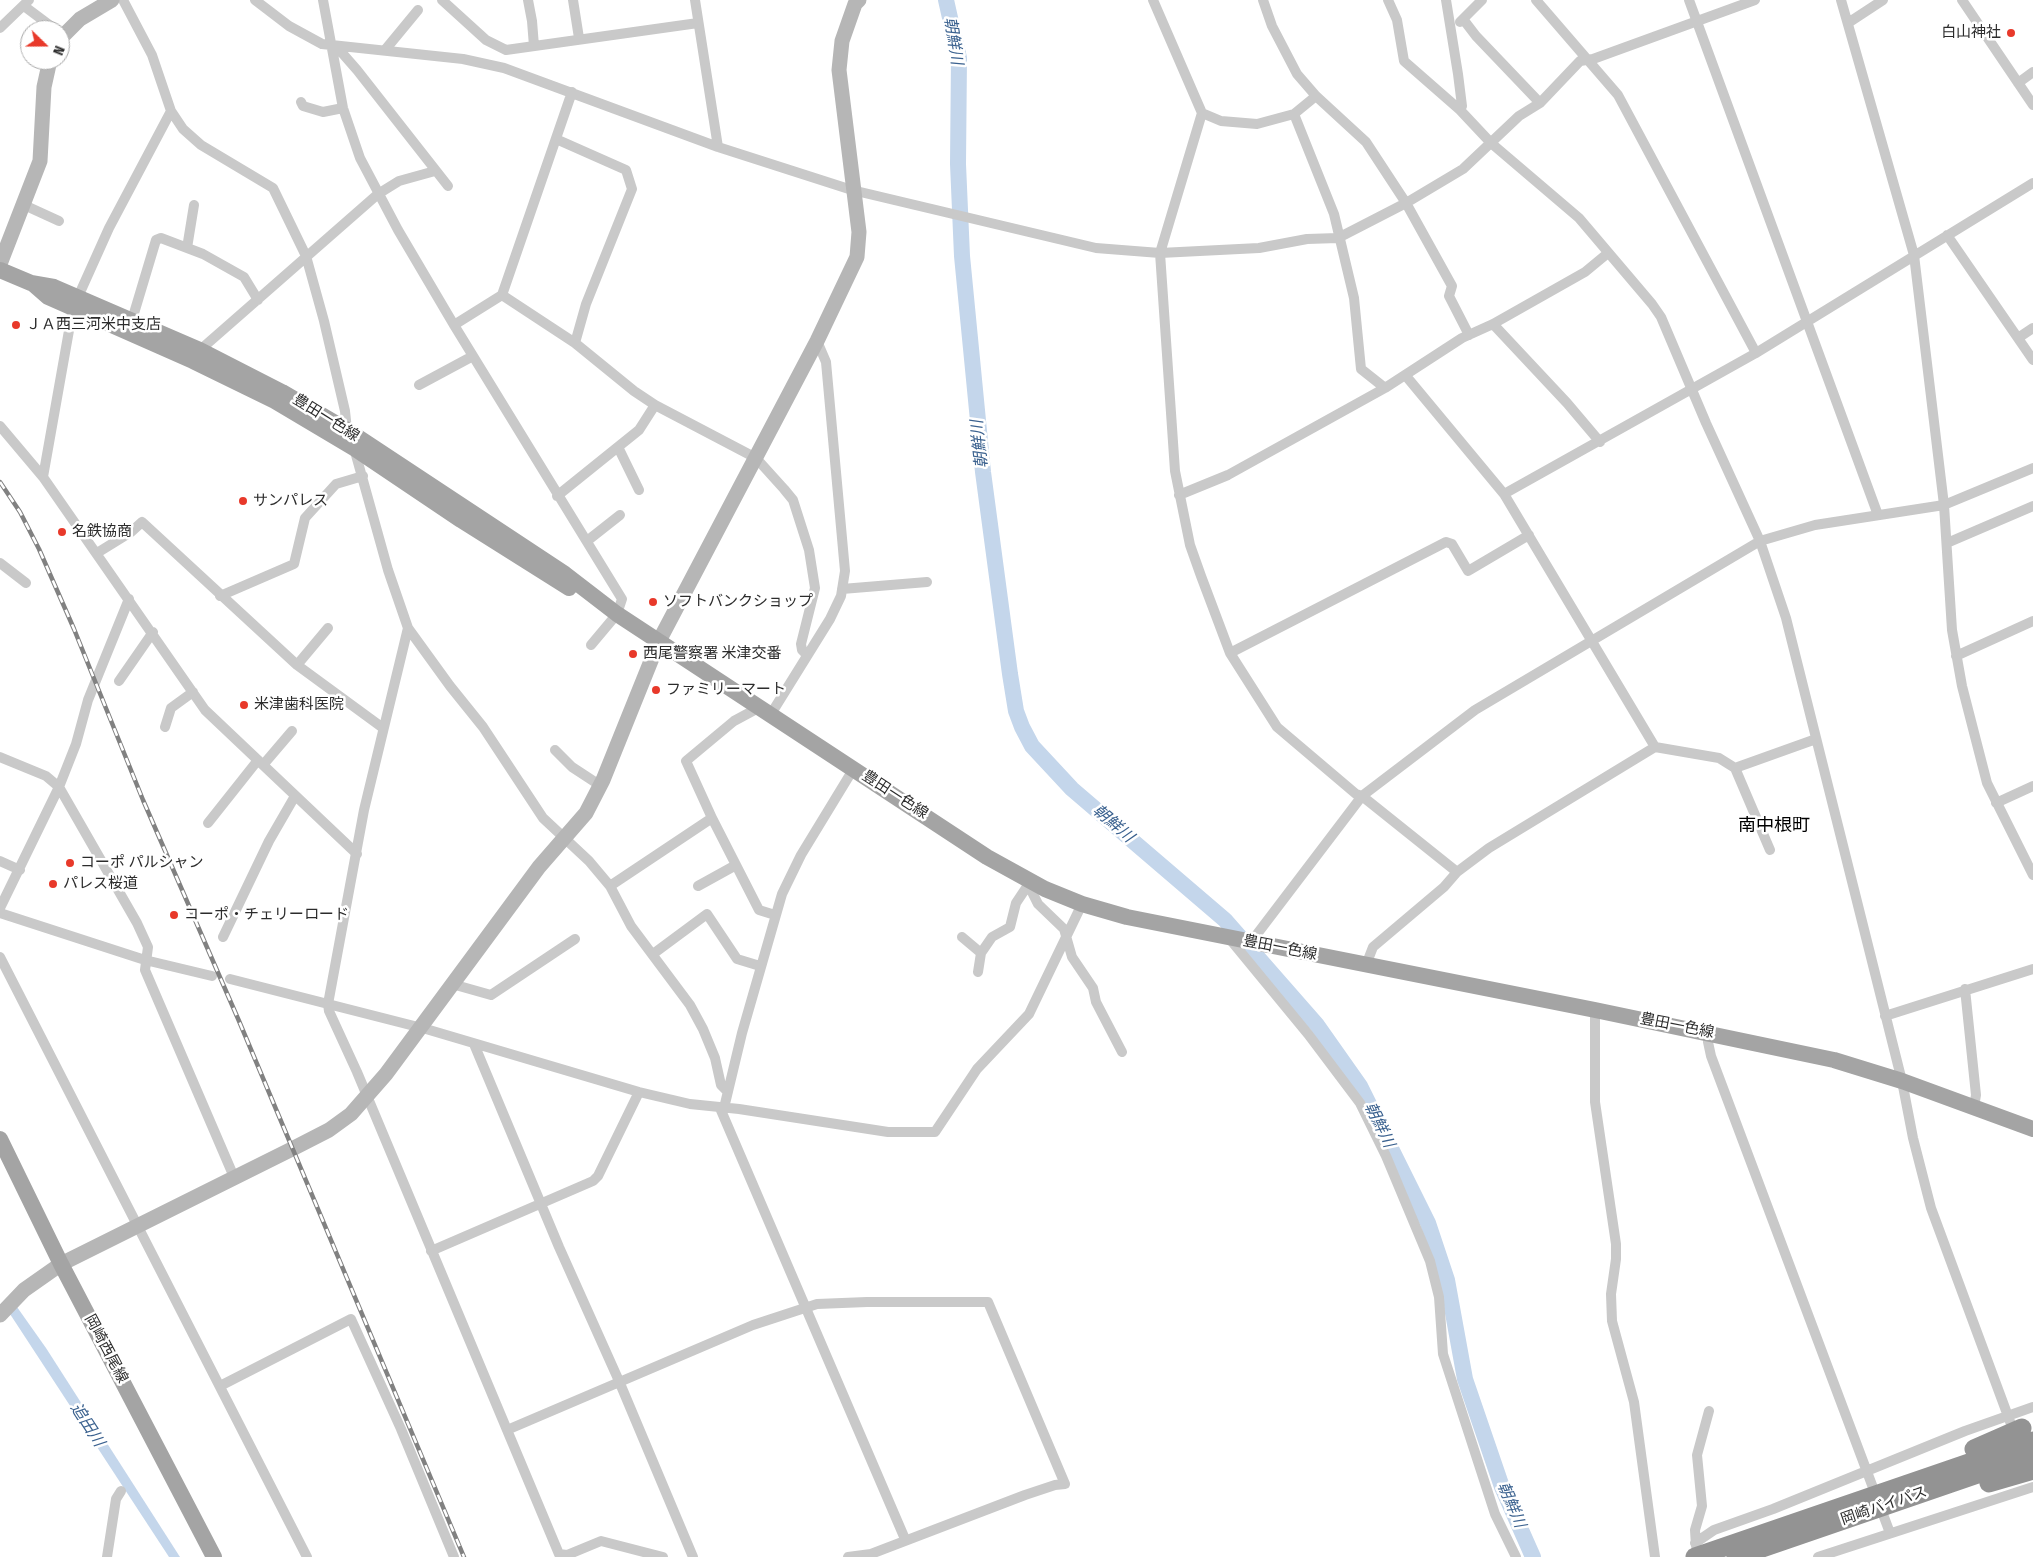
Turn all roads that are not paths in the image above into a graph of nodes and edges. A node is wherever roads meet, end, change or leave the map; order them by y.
1 (112, 0) edge
2 (123, 0) edge
3 (255, 0) edge
4 (323, 0) edge
5 (442, 0) edge
6 (528, 0) edge
7 (573, 0) edge
8 (695, 0) edge
9 (859, 0) edge
10 (1153, 0) edge
11 (1263, 0) edge
12 (1388, 0) edge
13 (1446, 0) edge
14 (1482, 0) edge
15 (1536, 0) edge
16 (1689, 0) edge
17 (1755, 0) edge
18 (1841, 0) edge
19 (1883, 0) edge
20 (1962, 0) edge
21 (27, 3) edge
22 (418, 10) dead end
23 (4, 16) edge
24 (1463, 19) junction
25 (45, 20) edge
26 (1697, 22) junction
27 (698, 23) junction
28 (1848, 23) junction
29 (70, 26) edge
30 (1451, 27) junction
31 (0, 28) edge
32 (579, 38) junction
33 (333, 46) junction
34 (534, 46) junction
35 (385, 50) junction
36 (1588, 60) junction
37 (48, 70) edge
38 (2033, 72) edge
39 (2018, 83) junction
40 (572, 92) junction
41 (1316, 96) junction
42 (301, 102) dead end
43 (1540, 103) junction
44 (2033, 105) edge
45 (344, 108) junction
46 (1460, 110) junction
47 (172, 111) junction
48 (1202, 113) junction
49 (1294, 114) junction
50 (556, 138) junction
51 (1491, 143) junction
52 (718, 147) junction
53 (435, 171) junction
54 (2033, 183) edge
55 (448, 186) dead end
56 (852, 190) junction
57 (378, 194) junction
58 (1406, 203) junction
59 (24, 204) junction
60 (194, 205) dead end
61 (60, 221) dead end
62 (1947, 235) junction
63 (1338, 238) junction
64 (187, 248) junction
65 (1160, 253) junction
66 (1608, 253) junction
67 (1914, 255) junction
68 (306, 256) junction
69 (0, 264) edge
70 (0, 270) edge
71 (502, 295) junction
72 (258, 300) junction
73 (75, 303) junction
74 (132, 320) junction
75 (1806, 321) junction
76 (1493, 324) junction
77 (454, 325) junction
78 (2033, 328) edge
79 (1470, 335) junction
80 (2018, 338) junction
81 (817, 342) junction
82 (575, 343) junction
83 (200, 350) junction
84 (1756, 353) junction
85 (473, 356) junction
86 (2033, 360) edge
87 (1406, 376) junction
88 (419, 385) dead end
89 (1692, 387) junction
90 (1385, 388) junction
91 (655, 405) junction
92 (0, 426) edge
93 (347, 430) junction
94 (1600, 442) junction
95 (618, 447) junction
96 (354, 448) junction
97 (756, 458) junction
98 (2033, 468) edge
99 (363, 476) junction
100 (43, 477) junction
101 (639, 490) dead end
102 (1504, 494) junction
103 (1179, 495) junction
104 (557, 496) junction
105 (1944, 505) junction
106 (2033, 506) edge
107 (1878, 515) junction
108 (620, 516) dead end
109 (1529, 535) junction
110 (587, 541) junction
111 (1760, 541) junction
112 (1946, 543) junction
113 (97, 553) junction
114 (0, 563) edge
115 (928, 582) dead end
116 (26, 583) dead end
117 (842, 589) junction
118 (220, 596) junction
119 (129, 599) junction
120 (597, 600) junction
121 (617, 614) junction
122 (2033, 621) edge
123 (328, 628) dead end
124 (408, 628) junction
125 (153, 632) junction
126 (1591, 640) junction
127 (659, 641) junction
128 (591, 645) dead end
129 (1230, 653) junction
130 (807, 655) junction
131 (1956, 656) junction
132 (297, 665) junction
133 (119, 681) dead end
134 (193, 692) junction
135 (766, 711) junction
136 (165, 727) dead end
137 (384, 728) junction
138 (292, 731) dead end
139 (1816, 739) junction
140 (1655, 747) junction
141 (555, 750) dead end
142 (0, 757) edge
143 (261, 763) junction
144 (854, 768) junction
145 (1735, 768) junction
146 (601, 786) junction
147 (2033, 786) edge
148 (59, 787) junction
149 (295, 796) junction
150 (1362, 796) junction
151 (1996, 803) junction
152 (712, 818) junction
153 (208, 823) dead end
154 (564, 838) junction
155 (1770, 850) dead end
156 (357, 854) junction
157 (0, 861) edge
158 (736, 864) junction
159 (20, 870) junction
160 (1457, 872) junction
161 (2033, 875) edge
162 (1027, 882) junction
163 (610, 886) junction
164 (698, 886) dead end
165 (1082, 904) junction
166 (0, 908) edge
167 (0, 913) edge
168 (775, 915) junction
169 (223, 937) dead end
170 (962, 937) dead end
171 (1067, 938) junction
172 (1231, 938) junction
173 (575, 939) dead end
174 (1255, 943) junction
175 (981, 953) junction
176 (653, 954) junction
177 (0, 957) edge
178 (145, 960) junction
179 (1366, 965) junction
180 (760, 966) junction
181 (2033, 969) edge
182 (978, 972) dead end
183 (212, 976) dead end
184 (230, 979) dead end
185 (452, 984) junction
186 (1965, 989) junction
187 (328, 1004) junction
188 (1595, 1010) junction
189 (1885, 1016) junction
190 (419, 1028) junction
191 (1709, 1033) junction
192 (474, 1044) junction
193 (1122, 1052) dead end
194 (1902, 1081) junction
195 (727, 1091) junction
196 (639, 1092) junction
197 (366, 1098) junction
198 (1974, 1107) junction
199 (722, 1108) junction
200 (2033, 1129) edge
201 (0, 1139) edge
202 (234, 1177) junction
203 (542, 1203) junction
204 (137, 1226) junction
205 (431, 1251) junction
206 (61, 1264) junction
207 (807, 1307) junction
208 (2, 1313) edge
209 (619, 1381) junction
210 (220, 1386) junction
211 (2033, 1407) edge
212 (1709, 1411) dead end
213 (2021, 1428) edge
214 (507, 1430) junction
215 (2033, 1455) edge
216 (1866, 1470) junction
217 (2033, 1470) edge
218 (2033, 1482) edge
219 (2033, 1487) edge
220 (121, 1491) dead end
221 (1890, 1533) junction
222 (905, 1539) junction
223 (1696, 1552) edge
224 (1742, 1555) edge
225 (107, 1557) edge
226 (214, 1557) edge
227 (307, 1557) edge
228 (454, 1557) edge
229 (663, 1557) edge
230 (693, 1557) edge
231 (848, 1557) edge
232 (1516, 1557) edge
233 (1655, 1557) edge
234 (1818, 1557) edge

1 - 29 street
2 - 47 street
3 - 33 street
4 - 33 street
5 - 34 street
6 - 34 street
7 - 32 street
8 - 27 street
9 - 56 street
10 - 48 street
11 - 41 street
12 - 46 street
13 - 30 street
14 - 24 street
15 - 36 street
16 - 26 street
17 - 26 street
18 - 28 street
19 - 28 street
20 - 39 street
21 - 23 street
21 - 25 street
22 - 35 street
23 - 31 street
24 - 30 street
24 - 43 street
26 - 36 street
26 - 75 street
27 - 32 street
27 - 52 street
28 - 67 street
30 - 46 street
32 - 34 street
33 - 35 street
33 - 45 street
33 - 53 street
35 - 40 street
36 - 43 street
36 - 84 street
37 - 59 street
38 - 39 street
39 - 44 street
40 - 50 street
40 - 52 street
41 - 49 street
41 - 58 street
42 - 45 street
43 - 51 street
45 - 57 street
46 - 51 street
47 - 68 street
47 - 73 street
48 - 49 street
48 - 65 street
49 - 63 street
50 - 71 street
50 - 82 street
51 - 58 street
51 - 66 street
52 - 56 street
53 - 55 street
53 - 57 street
54 - 62 street
56 - 65 street
56 - 81 street
57 - 68 street
57 - 77 street
58 - 63 street
58 - 79 street
59 - 61 street
59 - 69 street
60 - 64 street
62 - 67 street
62 - 80 street
63 - 65 street
63 - 90 street
64 - 72 street
64 - 74 street
65 - 103 street
66 - 76 street
66 - 89 street
67 - 75 street
67 - 105 street
68 - 72 street
68 - 93 street
70 - 73 main road, 豊田一色線
71 - 77 street
71 - 82 street
72 - 83 street
73 - 74 main road, 豊田一色線
73 - 96 main road, 豊田一色線
73 - 100 street
74 - 83 main road, 豊田一色線
75 - 84 street
75 - 107 street
76 - 79 street
76 - 94 street
77 - 85 street
78 - 80 street
79 - 87 street
80 - 86 street
81 - 97 street
81 - 117 street
82 - 91 street
83 - 93 main road, 豊田一色線
84 - 89 street
85 - 88 street
85 - 104 street
87 - 90 street
87 - 102 street
89 - 94 street
89 - 111 street
90 - 103 street
91 - 95 street
91 - 97 street
92 - 100 street
93 - 120 main road, 豊田一色線
94 - 102 street
95 - 101 street
95 - 104 street
96 - 99 street
96 - 120 main road, 豊田一色線
97 - 127 street
97 - 130 street
98 - 105 street
99 - 118 street
99 - 124 street
100 - 113 street
102 - 109 street
103 - 129 street
104 - 110 street
105 - 107 street
105 - 112 street
106 - 112 street
107 - 111 street
108 - 110 street
109 - 126 street
109 - 129 street
110 - 121 street
111 - 126 street
111 - 139 street
112 - 131 street
113 - 118 street
113 - 119 street
114 - 116 street
115 - 117 street
117 - 130 street
118 - 132 street
119 - 125 street
119 - 148 street
120 - 121 main road, 豊田一色線
121 - 127 main road, 豊田一色線
121 - 128 street
122 - 131 street
123 - 132 street
124 - 137 street
124 - 154 street
125 - 133 street
125 - 134 street
126 - 140 street
126 - 150 street
127 - 135 main road, 豊田一色線
127 - 146 street
129 - 150 street
130 - 135 street
131 - 151 street
132 - 137 street
134 - 136 street
134 - 143 street
135 - 144 main road, 豊田一色線
135 - 152 street
137 - 156 street
138 - 143 street
139 - 145 street
139 - 189 street
140 - 145 street
140 - 160 street
141 - 146 street
142 - 148 street
143 - 149 street
143 - 153 street
144 - 162 main road, 豊田一色線
144 - 168 street
145 - 155 street
146 - 154 street
147 - 151 street
148 - 159 street
148 - 178 street
149 - 156 street
149 - 169 street
150 - 160 street
150 - 174 street
151 - 161 street
152 - 158 street
152 - 163 street
154 - 163 street
154 - 185 street
156 - 187 street
157 - 159 street
158 - 164 street
158 - 168 street
159 - 166 street
160 - 179 street
162 - 165 main road, 豊田一色線
162 - 171 street
162 - 175 street
163 - 176 street
165 - 171 street
165 - 172 main road, 豊田一色線
167 - 178 street
168 - 180 street
170 - 175 street
171 - 193 street
171 - 199 street
172 - 174 main road, 豊田一色線
172 - 232 street
173 - 185 street
174 - 179 main road, 豊田一色線
175 - 182 street
176 - 180 street
176 - 195 street
177 - 204 street
178 - 183 street
178 - 202 street
179 - 188 main road, 豊田一色線
180 - 195 street
181 - 186 street
184 - 187 street
185 - 190 street
186 - 189 street
186 - 198 street
187 - 190 street
187 - 197 street
188 - 191 main road, 豊田一色線
188 - 233 street
189 - 194 street
190 - 192 street
190 - 197 street
191 - 194 main road, 豊田一色線
191 - 216 street
192 - 196 street
192 - 203 street
194 - 198 main road, 豊田一色線
194 - 213 street
195 - 199 street
196 - 199 street
196 - 203 street
197 - 202 street
197 - 205 street
198 - 200 main road, 豊田一色線
199 - 207 street
201 - 206 main road, 岡崎西尾線
202 - 204 street
203 - 205 street
203 - 209 street
204 - 206 street
204 - 210 street
205 - 214 street
206 - 208 street
206 - 226 main road, 岡崎西尾線
207 - 209 street
207 - 222 street
207 - 222 street
209 - 214 street
209 - 230 street
210 - 227 street
210 - 228 street
211 - 213 street
212 - 223 street
213 - 216 street
213 - 218 street
213 - 223 highway, bridge
214 - 229 street
215 - 224 highway, 岡崎バイパス, bridge
216 - 221 street
216 - 223 street
217 - 224 highway, bridge
219 - 221 street
220 - 225 street
221 - 234 street
222 - 231 street

